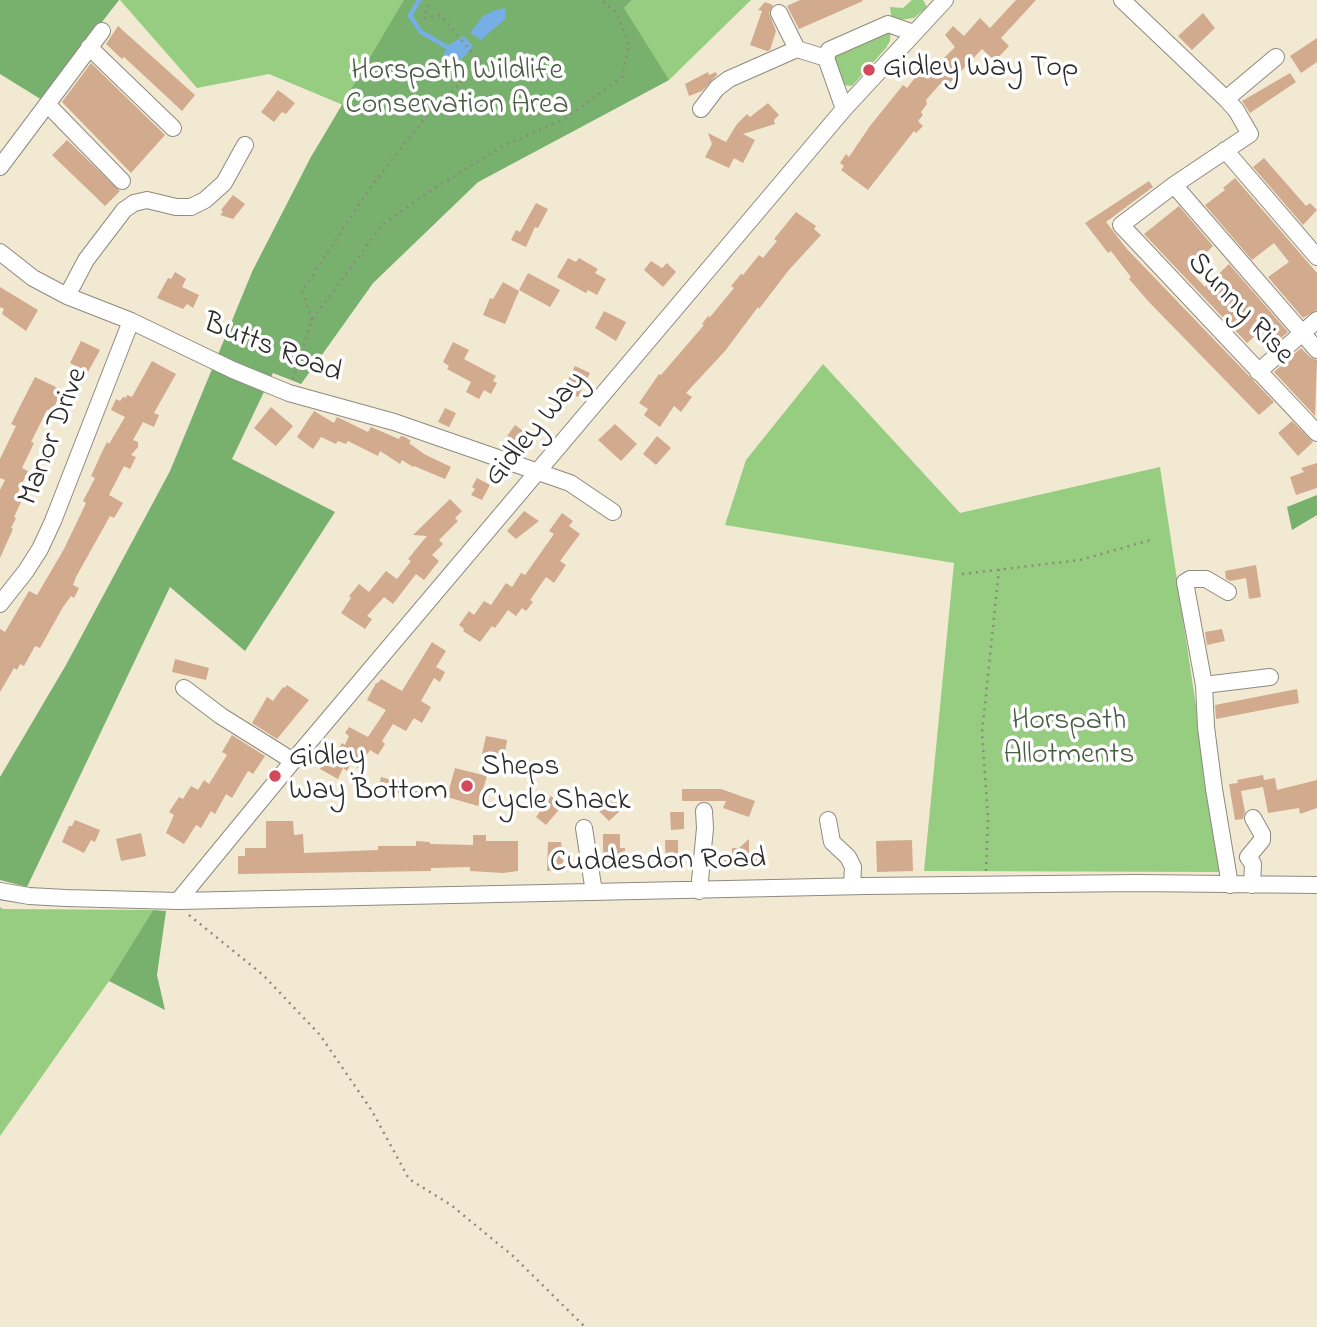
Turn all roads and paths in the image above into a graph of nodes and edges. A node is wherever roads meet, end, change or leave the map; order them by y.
1 (429, 0) edge
2 (601, 0) edge
3 (945, 0) edge
4 (1122, 0) edge
5 (779, 13) dead end
6 (102, 31) dead end
7 (914, 33) junction
8 (89, 47) junction
9 (797, 49) junction
10 (1276, 57) dead end
11 (825, 58) junction
12 (1226, 99) junction
13 (48, 105) junction
14 (701, 109) dead end
15 (844, 109) junction
16 (173, 128) dead end
17 (245, 145) dead end
18 (1225, 150) junction
19 (0, 167) edge
20 (122, 181) dead end
21 (1174, 185) junction
22 (0, 252) edge
23 (1317, 257) edge
24 (67, 296) junction
25 (312, 320) junction
26 (1317, 320) edge
27 (131, 321) junction
28 (1302, 334) junction
29 (1317, 350) edge
30 (1258, 372) junction
31 (284, 391) junction
32 (1317, 433) edge
33 (538, 473) junction
34 (613, 512) dead end
35 (1154, 539) dead end
36 (999, 569) junction
37 (962, 574) dead end
38 (1228, 592) dead end
39 (0, 604) edge
40 (1270, 677) dead end
41 (1204, 685) junction
42 (184, 688) dead end
43 (293, 761) junction
44 (1253, 818) dead end
45 (828, 820) dead end
46 (710, 822) dead end
47 (584, 828) dead end
48 (985, 884) junction
49 (1230, 885) junction
50 (1252, 885) junction
51 (1317, 885) edge
52 (852, 886) junction
53 (0, 891) edge
54 (699, 891) junction
55 (594, 892) junction
56 (178, 901) junction
57 (585, 1327) edge

1 - 25 path
2 - 25 path
3 - 7 street, Gidley Way
4 - 12 street
5 - 9 street
6 - 8 street
7 - 11 street
7 - 15 street, Gidley Way
8 - 13 street
8 - 16 street
9 - 11 street
9 - 14 street
10 - 12 street
11 - 15 street
12 - 18 street
13 - 19 street
13 - 20 street
15 - 33 street, Gidley Way
17 - 24 street
18 - 21 street
18 - 23 street
21 - 28 street
21 - 30 street, Sunny Rise
22 - 24 street, Butts Road
24 - 27 street, Butts Road
25 - 31 path
26 - 28 street
27 - 31 street, Butts Road
27 - 39 street, Manor Drive
28 - 29 street
28 - 30 street
30 - 32 street, Sunny Rise
31 - 33 street, Butts Road
33 - 34 street, Butts Road
33 - 43 street, Gidley Way
35 - 36 path
36 - 37 path
36 - 48 path
38 - 41 street
40 - 41 street
41 - 49 street
42 - 43 street
43 - 56 street, Gidley Way
44 - 50 street
45 - 52 street
46 - 54 street
47 - 55 street
48 - 49 street, Cuddesdon Road
48 - 52 street, Cuddesdon Road
49 - 50 street, Cuddesdon Road
50 - 51 street, Cuddesdon Road
52 - 54 street, Cuddesdon Road
53 - 56 street, Cuddesdon Road
54 - 55 street, Cuddesdon Road
55 - 56 street, Cuddesdon Road
56 - 57 path

